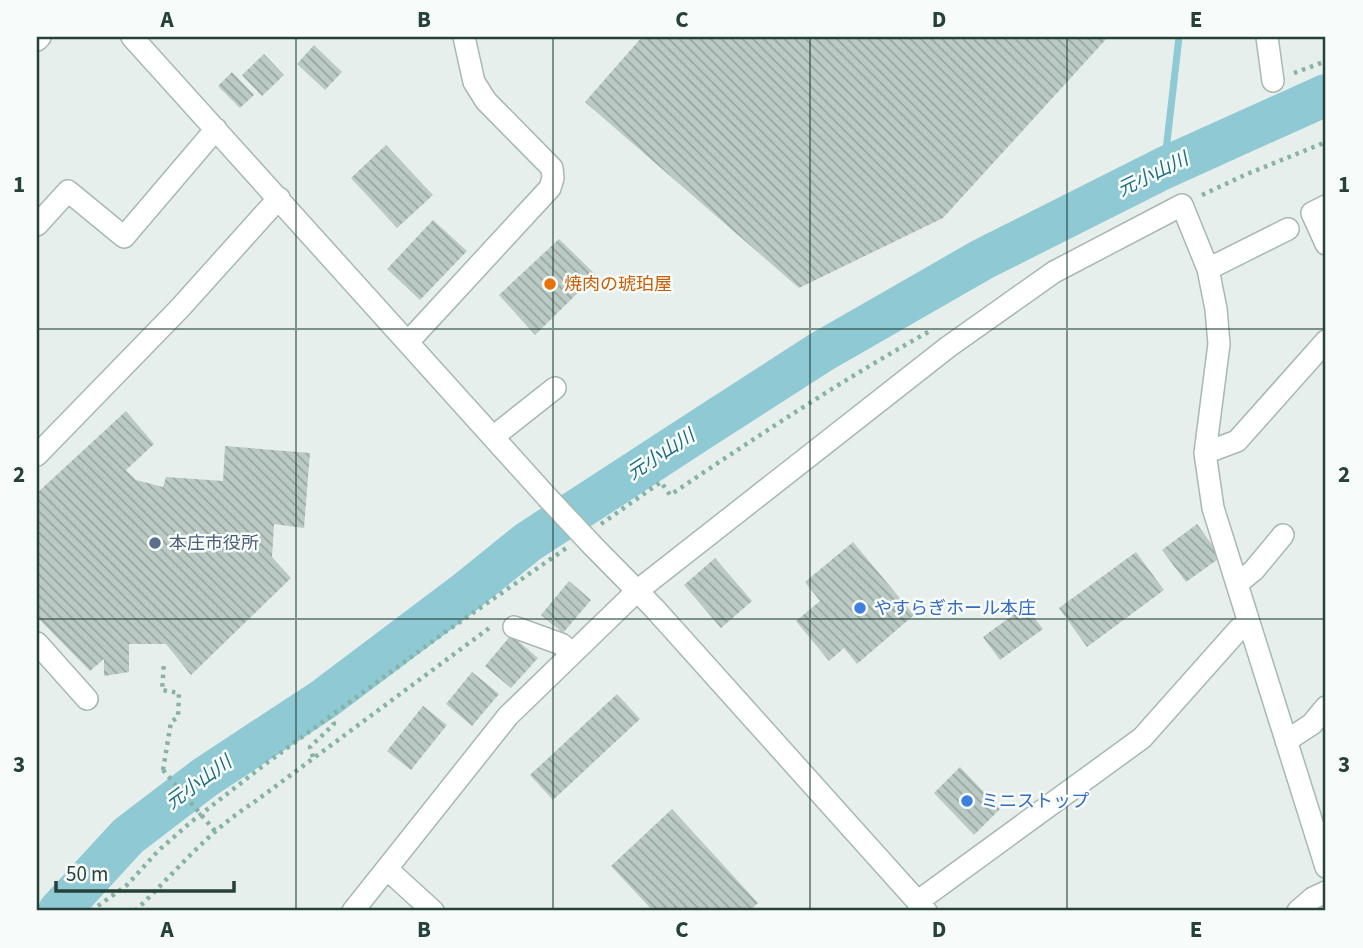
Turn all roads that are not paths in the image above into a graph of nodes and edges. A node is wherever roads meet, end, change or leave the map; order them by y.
1 (132, 37) edge
2 (464, 37) edge
3 (1267, 37) edge
4 (1273, 81) road end
5 (216, 129) junction
6 (279, 198) junction
7 (1319, 209) edge
8 (37, 225) edge
9 (1288, 229) dead end
10 (1326, 244) edge
11 (1208, 269) junction
12 (1326, 341) edge
13 (408, 342) junction
14 (555, 388) dead end
15 (493, 437) junction
16 (1205, 453) junction
17 (37, 455) edge
18 (1283, 535) dead end
19 (1237, 584) junction
20 (637, 590) junction
21 (1249, 623) junction
22 (514, 627) road end
23 (37, 643) edge
24 (572, 653) junction
25 (87, 699) dead end
26 (1326, 707) edge
27 (1286, 741) junction
28 (1326, 867) edge
29 (387, 869) junction
30 (1326, 892) edge
31 (921, 907) edge
32 (353, 911) edge
33 (433, 911) edge
34 (1298, 911) edge

1 - 5 street
2 - 13 street
3 - 4 street
5 - 6 street
5 - 8 street
6 - 13 street
6 - 17 street
7 - 10 street
9 - 11 street
11 - 16 street
11 - 20 street
12 - 16 street
13 - 15 street
14 - 15 street
15 - 20 street, bridge
16 - 19 street
18 - 19 street
19 - 21 street
20 - 24 street
20 - 31 street
21 - 27 street
21 - 31 street
22 - 24 street
23 - 25 street
24 - 29 street
26 - 27 street
27 - 28 street
29 - 32 street
29 - 33 street
30 - 34 street

